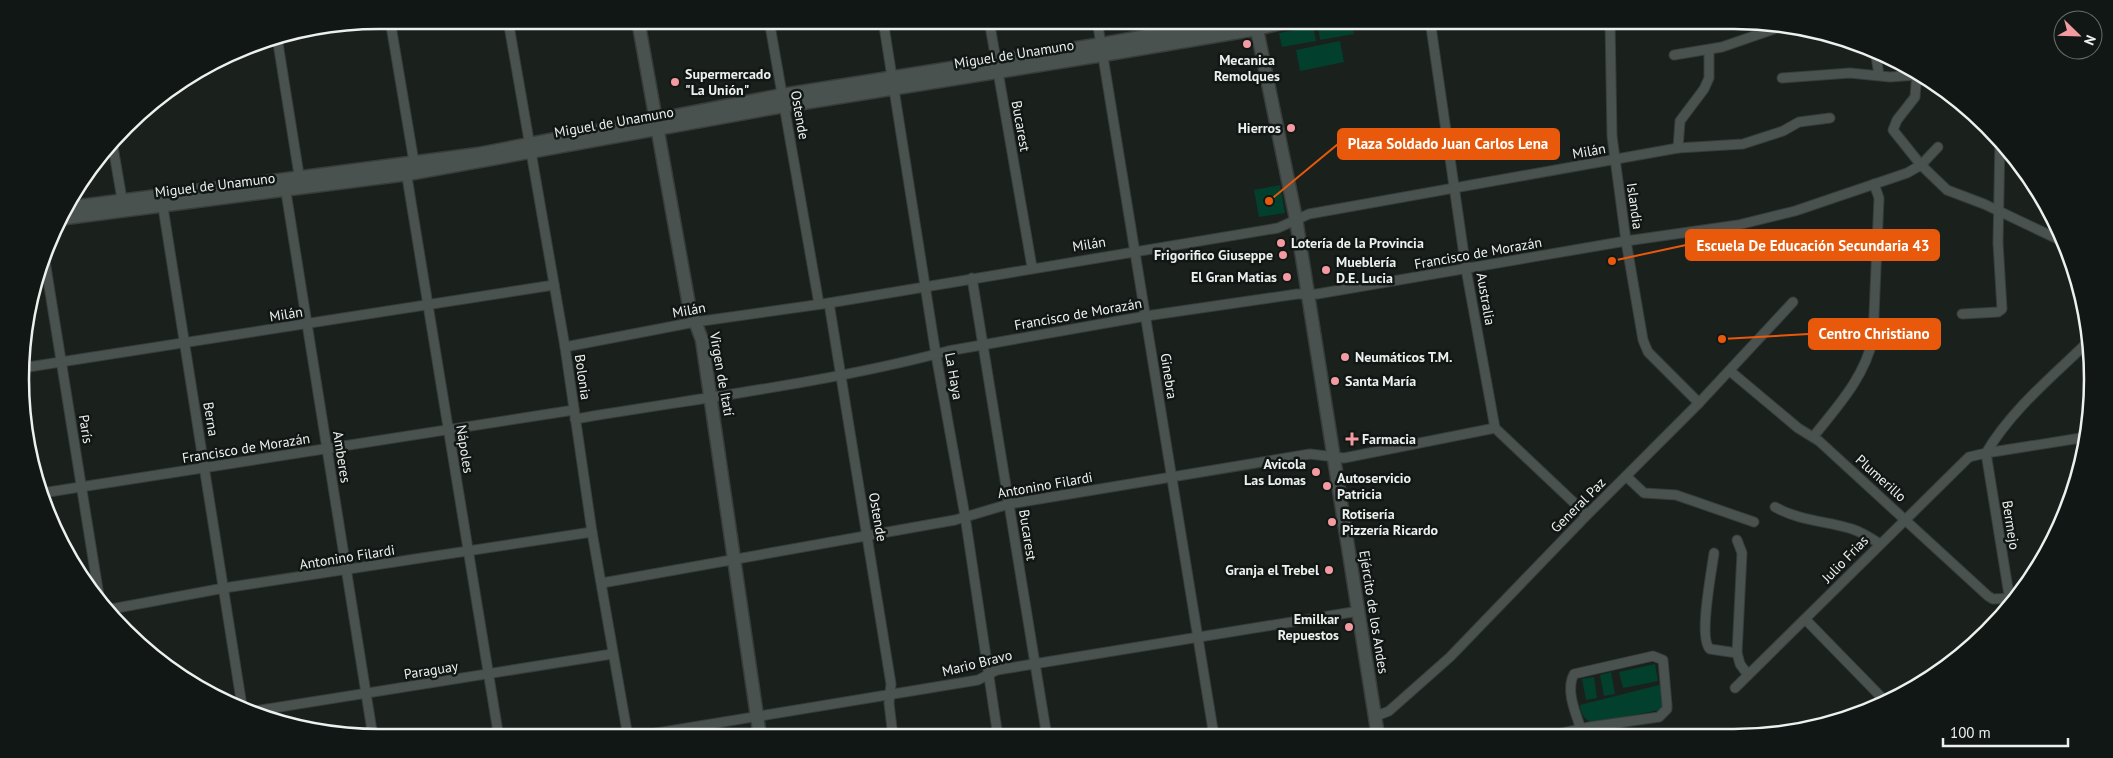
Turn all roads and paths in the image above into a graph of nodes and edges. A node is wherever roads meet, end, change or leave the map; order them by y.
1 (391, 29) edge
2 (510, 29) edge
3 (640, 29) edge
4 (771, 29) edge
5 (884, 29) edge
6 (991, 29) edge
7 (1098, 29) edge
8 (1197, 29) edge
9 (1231, 29) edge
10 (1257, 29) edge
11 (1431, 29) edge
12 (1610, 29) edge
13 (1769, 31) edge
14 (278, 44) edge
15 (1102, 50) junction
16 (1709, 50) junction
17 (1674, 55) dead end
18 (1876, 59) edge
19 (997, 67) junction
20 (1879, 75) junction
21 (1907, 75) edge
22 (1782, 78) dead end
23 (1916, 80) edge
24 (893, 83) junction
25 (783, 100) junction
26 (1830, 118) dead end
27 (657, 124) junction
28 (530, 147) junction
29 (1678, 148) junction
30 (1938, 148) dead end
31 (114, 151) edge
32 (2000, 151) edge
33 (1615, 160) junction
34 (1921, 165) junction
35 (410, 169) junction
36 (300, 183) junction
37 (1874, 184) junction
38 (285, 186) junction
39 (1454, 189) junction
40 (162, 201) junction
41 (123, 206) junction
42 (74, 208) edge
43 (2000, 212) junction
44 (69, 217) edge
45 (1296, 219) junction
46 (2054, 238) edge
47 (1626, 241) junction
48 (1136, 250) junction
49 (1032, 267) junction
50 (46, 269) edge
51 (1466, 269) junction
52 (972, 278) junction
53 (554, 285) junction
54 (926, 286) junction
55 (1306, 294) junction
56 (1793, 302) dead end
57 (824, 303) junction
58 (429, 304) junction
59 (1962, 314) dead end
60 (1146, 316) junction
61 (695, 322) junction
62 (307, 324) junction
63 (185, 343) junction
64 (983, 345) junction
65 (565, 347) junction
66 (2083, 347) edge
67 (936, 355) junction
68 (61, 362) junction
69 (29, 367) edge
70 (1730, 371) junction
71 (839, 376) junction
72 (711, 396) junction
73 (1699, 403) junction
74 (574, 414) junction
75 (448, 428) junction
76 (1495, 428) junction
77 (1813, 437) junction
78 (2079, 438) edge
79 (327, 449) junction
80 (1982, 453) junction
81 (1334, 457) junction
82 (205, 468) junction
83 (1626, 476) junction
84 (1171, 477) junction
85 (82, 487) junction
86 (47, 492) edge
87 (1009, 504) junction
88 (1775, 507) dead end
89 (1587, 514) junction
90 (965, 516) junction
91 (1905, 518) junction
92 (1754, 522) dead end
93 (592, 532) junction
94 (867, 535) junction
95 (1737, 540) dead end
96 (1880, 544) junction
97 (468, 551) junction
98 (1714, 553) dead end
99 (735, 558) junction
100 (347, 571) junction
101 (602, 583) junction
102 (98, 587) edge
103 (224, 588) junction
104 (2010, 594) edge
105 (2006, 599) edge
106 (115, 608) edge
107 (1359, 611) junction
108 (1806, 620) junction
109 (1197, 636) junction
110 (1737, 653) junction
111 (612, 654) junction
112 (1034, 664) junction
113 (1748, 674) junction
114 (489, 675) junction
115 (988, 675) junction
116 (1735, 688) dead end
117 (366, 693) junction
118 (890, 694) junction
119 (1881, 697) edge
120 (241, 701) edge
121 (262, 710) edge
122 (757, 716) junction
123 (1374, 717) junction
124 (372, 729) edge
125 (497, 729) edge
126 (626, 729) edge
127 (683, 729) edge
128 (759, 729) edge
129 (892, 729) edge
130 (997, 729) edge
131 (1045, 729) edge
132 (1213, 729) edge
133 (1377, 729) edge
134 (1581, 729) edge
135 (1587, 729) edge

1 - 35 street, Nápoles
2 - 28 street, Bolonia
3 - 27 street, Virgen de Itatí
4 - 25 street, Ostende
5 - 24 street, La Haya
6 - 19 street, Bucarest
7 - 15 street, Ginebra
8 - 15 street, Miguel de Unamuno
9 - 15 street, Miguel de Unamuno
10 - 45 street, Ejército de los Andes
11 - 39 street, Australia
12 - 33 street, Islandia
13 - 16 street
14 - 36 street
15 - 19 street, Miguel de Unamuno
15 - 48 street, Ginebra
16 - 17 street
16 - 29 street
18 - 20 street
19 - 24 street, Miguel de Unamuno
19 - 49 street, Bucarest
20 - 21 street
20 - 22 street
23 - 34 street
24 - 25 street, Miguel de Unamuno
24 - 54 street, La Haya
25 - 27 street, Miguel de Unamuno
25 - 57 street, Ostende
26 - 29 street, Milán
27 - 28 street, Miguel de Unamuno
27 - 61 street, Virgen de Itatí
28 - 35 street, Miguel de Unamuno
28 - 53 street, Bolonia
29 - 33 street, Milán
30 - 34 street, Francisco de Morazán
31 - 41 street
32 - 43 street
33 - 39 street, Milán
33 - 47 street, Islandia
34 - 37 street, Francisco de Morazán
34 - 43 street
35 - 36 street, Miguel de Unamuno
35 - 58 street, Nápoles
36 - 38 street, Miguel de Unamuno
37 - 47 street, Francisco de Morazán
37 - 77 street
38 - 40 street, Miguel de Unamuno
38 - 62 street, Amberes
39 - 45 street, Milán
39 - 51 street, Australia
40 - 41 street, Miguel de Unamuno
40 - 63 street, Berna
41 - 42 street, Miguel de Unamuno
41 - 44 street, Miguel de Unamuno
43 - 46 street
43 - 59 street
45 - 48 street, Milán
45 - 55 street, Ejército de los Andes
47 - 51 street, Francisco de Morazán
47 - 73 street, Islandia
48 - 49 street, Milán
48 - 60 street, Ginebra
49 - 52 street, Milán
50 - 68 street, París
51 - 55 street, Francisco de Morazán
51 - 76 street, Australia
52 - 54 street, Milán
52 - 64 street, Bucarest
53 - 58 street, Milán
53 - 65 street, Bolonia
54 - 57 street, Milán
54 - 67 street, La Haya
55 - 60 street, Francisco de Morazán
55 - 81 street, Ejército de los Andes
56 - 70 street, General Paz
57 - 61 street, Milán
57 - 71 street, Ostende
58 - 62 street, Milán
58 - 75 street, Nápoles
60 - 64 street, Francisco de Morazán
60 - 84 street, Ginebra
61 - 65 street, Milán
61 - 72 street, Virgen de Itatí
62 - 63 street, Milán
62 - 79 street, Amberes
63 - 68 street, Milán
63 - 82 street, Berna
64 - 67 street, Francisco de Morazán
64 - 87 street, Bucarest
65 - 74 street, Bolonia
66 - 80 street
67 - 71 street, Francisco de Morazán
67 - 90 street, La Haya
68 - 69 street, Milán
68 - 85 street, París
70 - 73 street, General Paz
70 - 77 street, Plumerillo
71 - 72 street, Francisco de Morazán
71 - 94 street, Ostende
72 - 74 street, Francisco de Morazán
72 - 99 street, Virgen de Itatí
73 - 83 street, General Paz
74 - 75 street, Francisco de Morazán
74 - 93 street, Bolonia
75 - 79 street, Francisco de Morazán
75 - 97 street, Nápoles
76 - 81 street, Antonino Filardi
76 - 89 street
77 - 91 street, Plumerillo
78 - 80 street
79 - 82 street, Francisco de Morazán
79 - 100 street, Amberes
80 - 91 street, Julio Frias
80 - 104 street, Bermejo
81 - 84 street, Antonino Filardi
81 - 107 street, Ejército de los Andes
82 - 85 street, Francisco de Morazán
82 - 103 street, Berna
83 - 89 street, General Paz
83 - 92 street
84 - 87 street, Antonino Filardi
84 - 109 street, Ginebra
85 - 86 street, Francisco de Morazán
85 - 102 street, París
87 - 90 street, Antonino Filardi
87 - 112 street, Bucarest
88 - 96 street
89 - 123 street, General Paz
90 - 94 street, Antonino Filardi
90 - 115 street, La Haya
91 - 96 street, Julio Frias
91 - 105 street, Plumerillo
93 - 97 street, Antonino Filardi
93 - 101 street, Bolonia
94 - 99 street, Antonino Filardi
94 - 118 street, Ostende
95 - 110 street
96 - 108 street, Julio Frias
97 - 100 street, Antonino Filardi
97 - 114 street, Nápoles
98 - 110 street
99 - 101 street, Antonino Filardi
99 - 122 street, Virgen de Itatí
100 - 103 street, Antonino Filardi
100 - 117 street, Amberes
101 - 111 street, Bolonia
103 - 106 street, Antonino Filardi
103 - 120 street, Berna
107 - 109 street, Mario Bravo
107 - 123 street, Ejército de los Andes
108 - 113 street, Julio Frias
108 - 119 street
109 - 112 street, Mario Bravo
109 - 132 street, Ginebra
110 - 113 street
111 - 114 street, Paraguay
111 - 126 street, Bolonia
112 - 115 street, Mario Bravo
112 - 131 street, Bucarest
113 - 116 street, Julio Frias
114 - 117 street, Paraguay
114 - 125 street, Nápoles
115 - 118 street, Mario Bravo
115 - 130 street, La Haya
117 - 121 street, Paraguay
117 - 124 street, Amberes
118 - 122 street, Mario Bravo
118 - 129 street, Ostende
122 - 127 street, Mario Bravo
122 - 128 street, Virgen de Itatí
123 - 133 street, Ejército de los Andes
134 - 135 street

